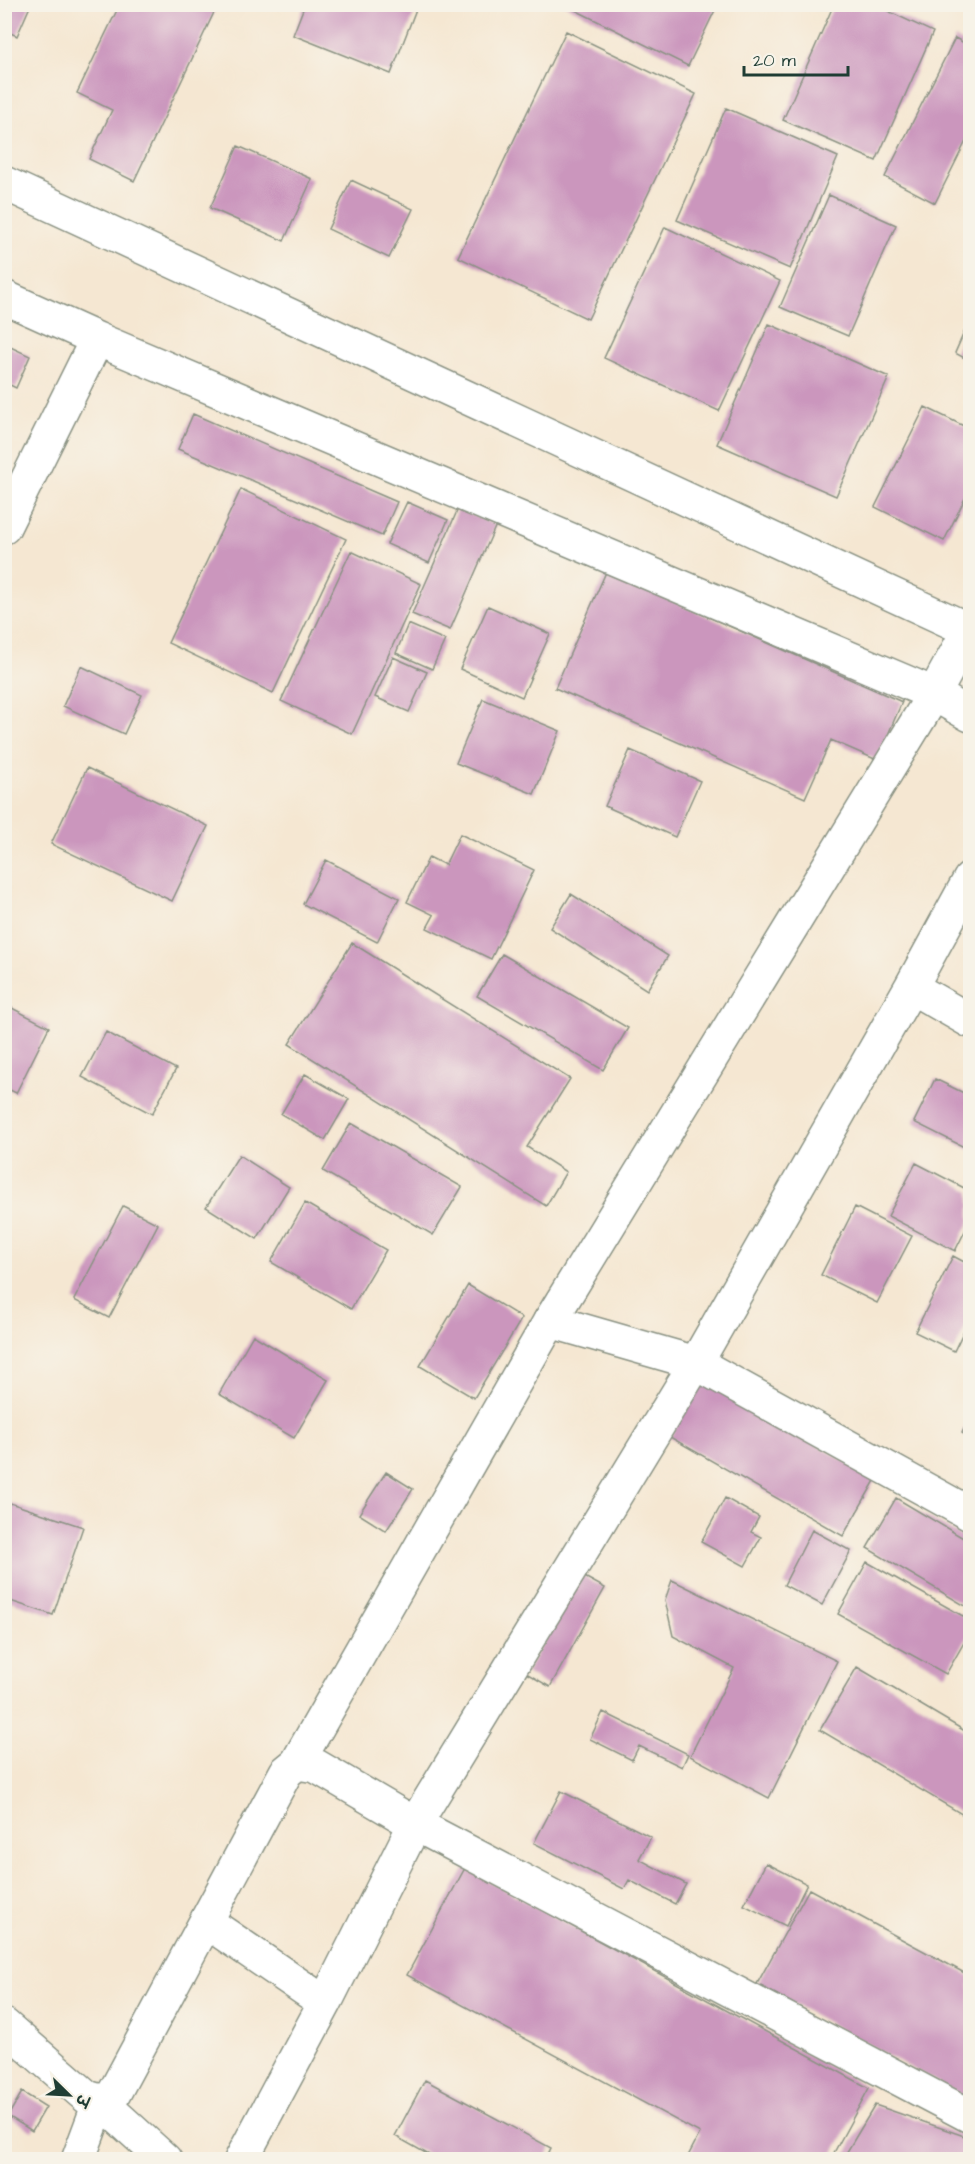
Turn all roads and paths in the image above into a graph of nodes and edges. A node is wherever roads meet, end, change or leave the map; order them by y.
1 (4, 183) edge
2 (4, 297) edge
3 (97, 339) junction
4 (4, 527) edge
5 (970, 629) edge
6 (934, 693) junction
7 (970, 715) edge
8 (970, 879) edge
9 (911, 987) junction
10 (970, 1021) edge
11 (550, 1322) junction
12 (696, 1363) junction
13 (970, 1514) edge
14 (297, 1763) junction
15 (415, 1824) junction
16 (207, 1922) junction
17 (325, 2003) junction
18 (4, 2025) edge
19 (100, 2101) junction
20 (970, 2116) edge
21 (78, 2160) edge
22 (165, 2160) edge
23 (241, 2160) edge

1 - 5 street
2 - 3 street
3 - 4 street
3 - 6 street
5 - 6 street
6 - 7 street
6 - 11 street
8 - 9 street
9 - 10 street
9 - 12 street
11 - 12 street
11 - 14 street
12 - 13 street
12 - 15 street
14 - 15 street
14 - 16 street
15 - 17 street
15 - 20 street
16 - 17 street
16 - 19 street
17 - 23 street
18 - 19 street
19 - 21 street
19 - 22 street

